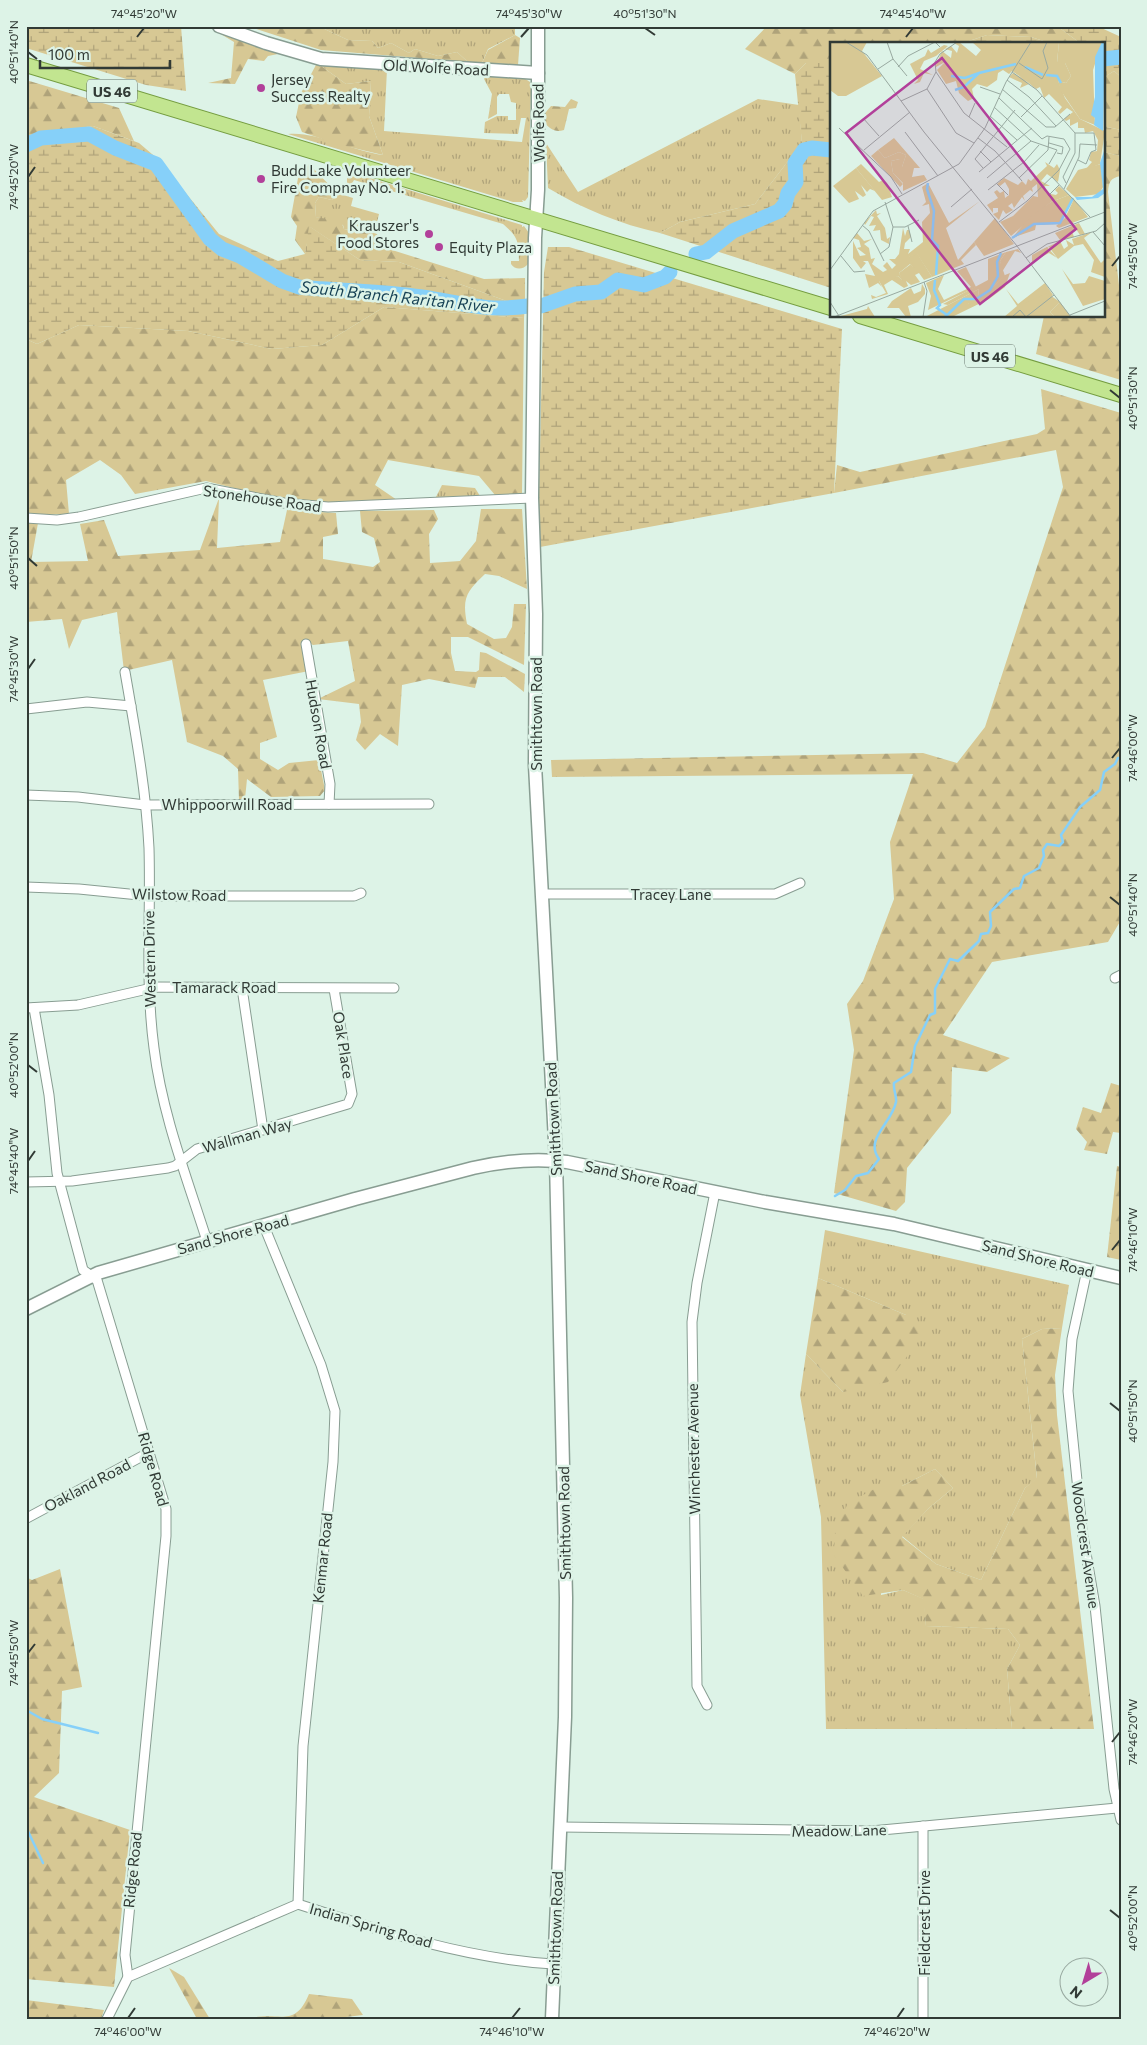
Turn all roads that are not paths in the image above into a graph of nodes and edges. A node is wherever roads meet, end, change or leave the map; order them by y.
1 (219, 26) edge
2 (538, 26) edge
3 (26, 65) edge
4 (538, 73) junction
5 (536, 219) junction
6 (830, 308) edge
7 (867, 318) edge
8 (1121, 395) edge
9 (532, 498) junction
10 (26, 518) edge
11 (306, 644) dead end
12 (125, 672) dead end
13 (131, 706) junction
14 (26, 709) edge
15 (26, 795) edge
16 (329, 804) junction
17 (429, 804) dead end
18 (145, 805) junction
19 (800, 883) dead end
20 (26, 887) edge
21 (361, 893) dead end
22 (541, 894) junction
23 (149, 896) junction
24 (148, 988) junction
25 (242, 988) junction
26 (394, 988) dead end
27 (334, 989) junction
28 (30, 1008) edge
29 (350, 1101) joint
30 (263, 1130) junction
31 (556, 1160) junction
32 (181, 1161) junction
33 (60, 1181) junction
34 (26, 1182) edge
35 (715, 1192) junction
36 (264, 1226) junction
37 (207, 1241) junction
38 (1087, 1270) junction
39 (90, 1275) junction
40 (1121, 1278) edge
41 (26, 1308) edge
42 (148, 1453) junction
43 (27, 1518) edge
44 (707, 1705) dead end
45 (1117, 1808) junction
46 (1121, 1820) edge
47 (923, 1826) junction
48 (560, 1827) junction
49 (298, 1904) junction
50 (554, 1964) junction
51 (128, 1977) junction
52 (107, 2019) edge
53 (552, 2019) edge
54 (923, 2019) edge

1 - 4 street, Old Wolfe Road
2 - 4 street, Wolfe Road
3 - 5 main road, US 46
4 - 5 street, Wolfe Road
5 - 6 main road, US 46
5 - 9 street, Smithtown Road
7 - 8 main road, US 46
9 - 10 street, Stonehouse Road
9 - 22 street, Smithtown Road
11 - 16 street, Hudson Road
12 - 13 street, Western Drive
13 - 14 street
13 - 18 street, Western Drive
15 - 18 street, Whippoorwill Road
16 - 17 street, Whippoorwill Road
16 - 18 street, Whippoorwill Road
18 - 23 street, Western Drive
19 - 22 street, Tracey Lane
20 - 23 street, Wilstow Road
21 - 23 street, Wilstow Road
22 - 31 street, Smithtown Road
23 - 24 street, Western Drive
24 - 25 street, Tamarack Road
24 - 28 street, Tamarack Road
24 - 32 street, Western Drive
25 - 27 street, Tamarack Road
25 - 30 street
26 - 27 street, Tamarack Road
27 - 29 street, Oak Place
28 - 33 street, Ridge Road
29 - 30 street, Wallman Way
30 - 32 street, Wallman Way
31 - 35 street, Sand Shore Road
31 - 36 street, Sand Shore Road
31 - 48 street, Smithtown Road
32 - 33 street, Wallman Way
32 - 37 street, Western Drive
33 - 34 street, Wallman Way
33 - 39 street, Ridge Road
35 - 38 street, Sand Shore Road
35 - 44 street, Winchester Avenue
36 - 37 street, Sand Shore Road
36 - 49 street, Kenmar Road
37 - 39 street, Sand Shore Road
38 - 40 street, Sand Shore Road
38 - 45 street, Woodcrest Avenue
39 - 41 street, Sand Shore Road
39 - 42 street, Ridge Road
42 - 43 street, Oakland Road
42 - 51 street, Ridge Road
45 - 46 street, Woodcrest Avenue
45 - 47 street, Meadow Lane
47 - 48 street, Meadow Lane
47 - 54 street, Fieldcrest Drive
48 - 50 street, Smithtown Road
49 - 50 street, Indian Spring Road
49 - 51 street, Indian Spring Road
50 - 53 street, Smithtown Road
51 - 52 street

